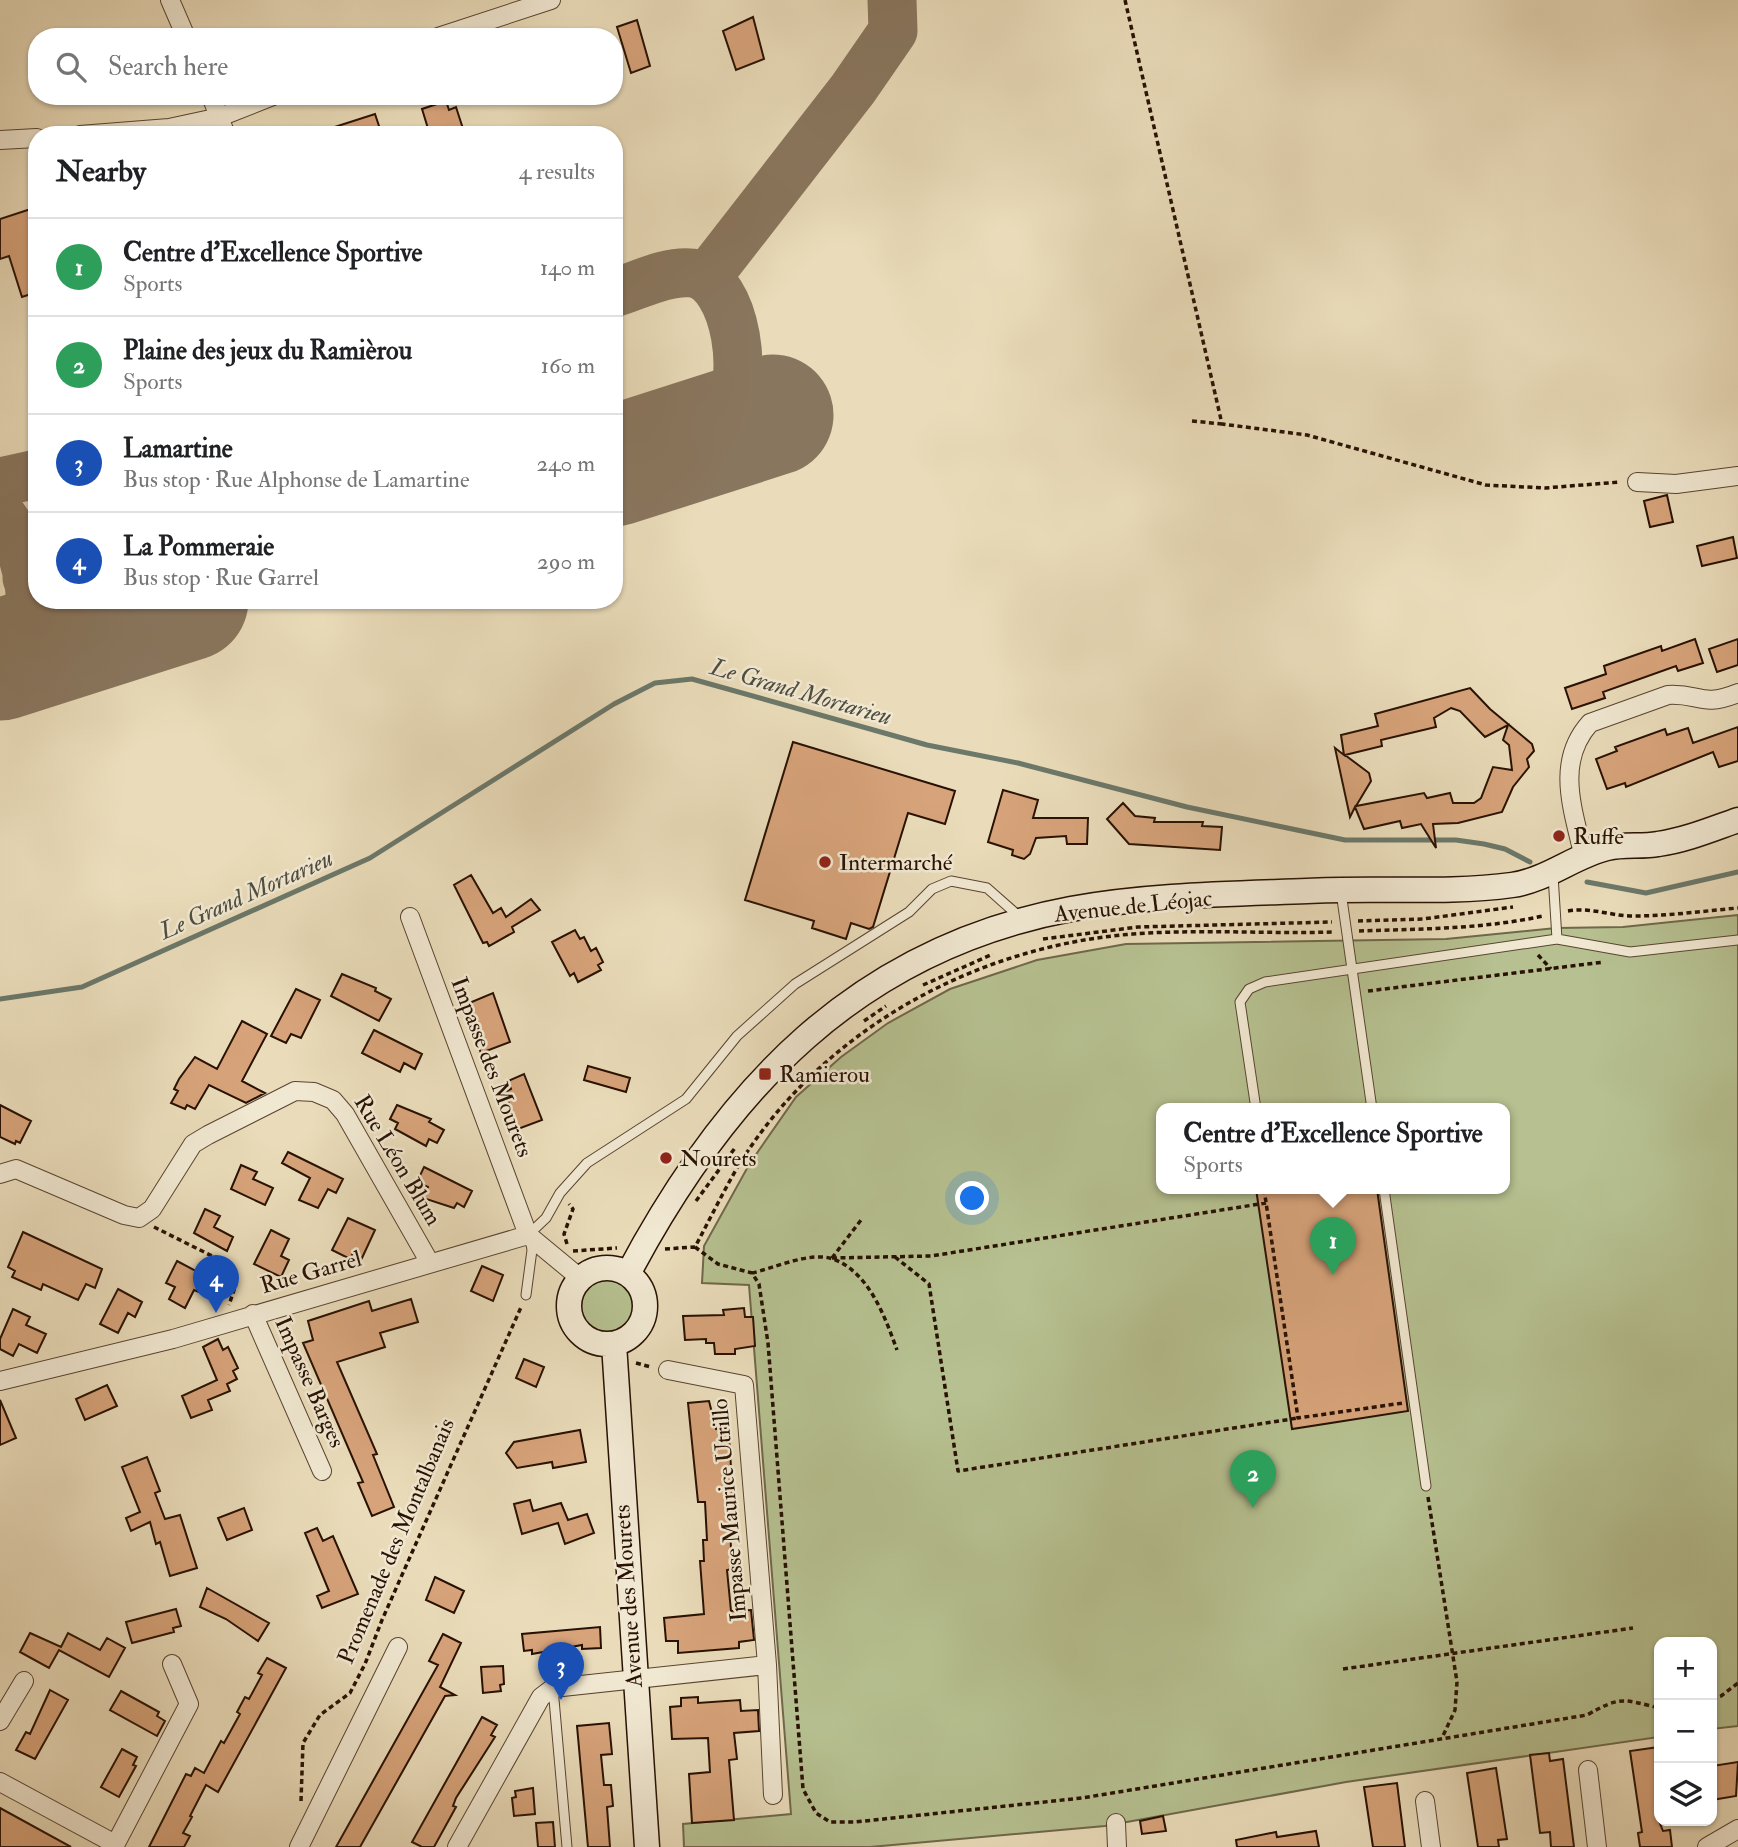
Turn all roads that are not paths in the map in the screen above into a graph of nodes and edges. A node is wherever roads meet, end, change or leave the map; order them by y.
1 (170, 0) edge
2 (551, 0) edge
3 (182, 28) edge
4 (465, 28) edge
5 (215, 105) edge
6 (250, 105) edge
7 (220, 117) junction
8 (178, 126) edge
9 (223, 126) edge
10 (28, 138) edge
11 (0, 140) edge
12 (1738, 476) edge
13 (1636, 482) road end
14 (1738, 693) edge
15 (1738, 820) edge
16 (1584, 858) junction
17 (1552, 874) junction
18 (1341, 890) junction
19 (410, 917) dead end
20 (1028, 930) junction
21 (1557, 939) junction
22 (1738, 940) edge
23 (1352, 969) junction
24 (1255, 1103) edge
25 (1371, 1103) edge
26 (0, 1174) edge
27 (1385, 1194) edge
28 (529, 1236) junction
29 (430, 1263) junction
30 (628, 1274) junction
31 (580, 1278) junction
32 (526, 1295) road end
33 (253, 1314) junction
34 (614, 1344) junction
35 (668, 1370) dead end
36 (0, 1381) edge
37 (322, 1471) dead end
38 (1426, 1486) road end
39 (398, 1647) dead end
40 (172, 1664) dead end
41 (767, 1665) junction
42 (24, 1681) dead end
43 (634, 1681) junction
44 (553, 1688) junction
45 (0, 1721) edge
46 (1588, 1770) dead end
47 (0, 1782) edge
48 (773, 1795) dead end
49 (1426, 1801) dead end
50 (1116, 1823) dead end
51 (1738, 1829) edge
52 (114, 1846) edge
53 (299, 1847) edge
54 (457, 1847) edge
55 (567, 1847) edge
56 (646, 1847) edge
57 (1117, 1847) edge
58 (1431, 1847) edge
59 (1597, 1847) edge
60 (1707, 1847) edge

1 - 3 street
2 - 4 street
5 - 7 street
6 - 7 street
7 - 8 street
7 - 9 street
10 - 11 street
12 - 13 street
14 - 16 street
15 - 16 main road, Avenue de Léojac
16 - 17 main road, Avenue de Léojac
17 - 18 main road, Avenue de Léojac
17 - 21 lane
18 - 20 main road, Avenue de Léojac
18 - 23 lane
19 - 28 street, Impasse des Mourets
20 - 28 lane
20 - 30 main road, Avenue de Léojac
21 - 22 lane
21 - 23 lane
23 - 24 lane
23 - 25 lane
26 - 29 street, Rue Léon Blum
27 - 38 lane
28 - 29 street, Rue Garrel
28 - 31 street
28 - 32 lane
29 - 33 street, Rue Garrel
30 - 31 main road
30 - 34 main road
31 - 34 main road
33 - 36 street, Rue Garrel
33 - 37 street, Impasse Barges
34 - 43 main road, Avenue des Mourets
35 - 41 street, Impasse Maurice Utrillo
39 - 53 street
40 - 52 street
41 - 43 street
41 - 48 street, Impasse Maurice Utrillo
42 - 45 street
43 - 44 street
43 - 56 main road, Avenue des Mourets
44 - 54 street
44 - 55 lane
46 - 59 street
47 - 52 street
49 - 58 street
50 - 57 street
51 - 60 street

